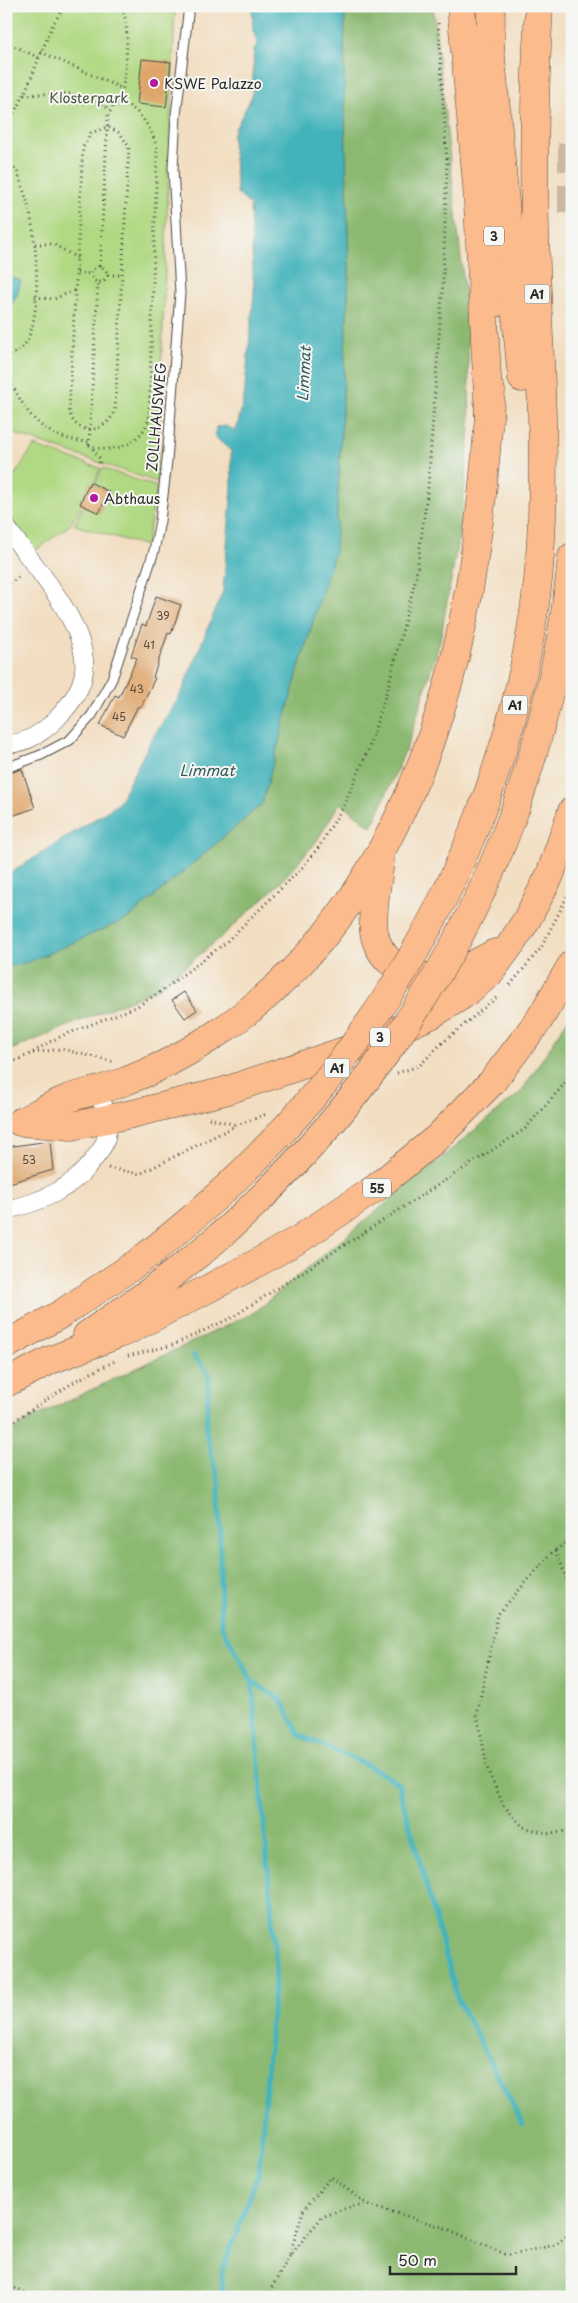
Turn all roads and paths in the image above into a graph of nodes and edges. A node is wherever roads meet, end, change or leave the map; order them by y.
1 (65, 6) edge
2 (122, 6) edge
3 (189, 6) edge
4 (491, 6) edge
5 (538, 6) edge
6 (450, 10) edge
7 (6, 42) edge
8 (41, 52) junction
9 (491, 57) junction
10 (39, 58) junction
11 (123, 90) junction
12 (24, 96) junction
13 (120, 102) junction
14 (110, 109) junction
15 (6, 126) edge
16 (108, 127) junction
17 (6, 163) edge
18 (35, 244) junction
19 (77, 258) junction
20 (100, 266) junction
21 (76, 273) junction
22 (91, 274) junction
23 (108, 275) junction
24 (122, 275) junction
25 (98, 283) junction
26 (76, 290) junction
27 (35, 297) junction
28 (6, 356) edge
29 (6, 377) edge
30 (150, 410) junction
31 (155, 411) dead end
32 (489, 415) junction
33 (90, 430) junction
34 (89, 444) junction
35 (99, 465) dead end
36 (6, 527) edge
37 (572, 556) edge
38 (33, 566) junction
39 (538, 582) junction
40 (6, 587) edge
41 (6, 744) edge
42 (6, 768) edge
43 (572, 811) edge
44 (381, 850) junction
45 (511, 944) junction
46 (572, 964) edge
47 (32, 1054) junction
48 (117, 1062) dead end
49 (6, 1065) edge
50 (99, 1090) junction
51 (106, 1120) junction
52 (13, 1123) edge
53 (237, 1125) dead end
54 (87, 1169) junction
55 (6, 1210) edge
56 (6, 1345) edge
57 (51, 1360) junction
58 (6, 1383) edge
59 (572, 1537) edge
60 (556, 1550) junction
61 (572, 1594) edge
62 (572, 1830) edge
63 (367, 2204) junction
64 (572, 2232) edge
65 (289, 2258) junction
66 (6, 2284) edge
67 (34, 2297) edge
68 (270, 2297) edge

1 - 8 path
2 - 11 path
3 - 42 lane, ZOLLHAUSWEG
4 - 9 main road, 3
5 - 39 main road, A1
6 - 32 main road
6 - 47 path
7 - 10 path
8 - 10 path
8 - 11 path
9 - 32 main road, 3
9 - 39 main road
10 - 12 path
11 - 13 path
12 - 14 path
12 - 15 path
13 - 14 path
13 - 30 path
14 - 16 path
16 - 19 path
16 - 20 path
16 - 24 path
17 - 18 path
18 - 19 path
18 - 27 path
19 - 21 path
20 - 22 path
20 - 23 path
21 - 22 path
21 - 26 path
22 - 25 path
23 - 24 path
23 - 25 path
24 - 33 path
25 - 33 path
26 - 27 path
26 - 33 path
27 - 28 path
29 - 34 path
30 - 31 path
30 - 34 path
32 - 44 main road, 3
33 - 34 path
34 - 35 path
36 - 38 street
37 - 57 main road, A1, bridge
38 - 40 path
38 - 41 street
39 - 56 main road, A1, bridge
43 - 45 main road, 3
44 - 45 main road
44 - 50 main road, 3
45 - 51 main road, 3
46 - 57 main road, 55
47 - 48 path
47 - 49 path
50 - 51 street
50 - 52 main road, 3
51 - 52 main road, 3
51 - 54 street
53 - 54 path
54 - 55 street
57 - 58 main road, A1
59 - 60 path
60 - 61 path
60 - 62 path
63 - 64 path
63 - 65 path
63 - 65 path
65 - 68 path
66 - 67 path

